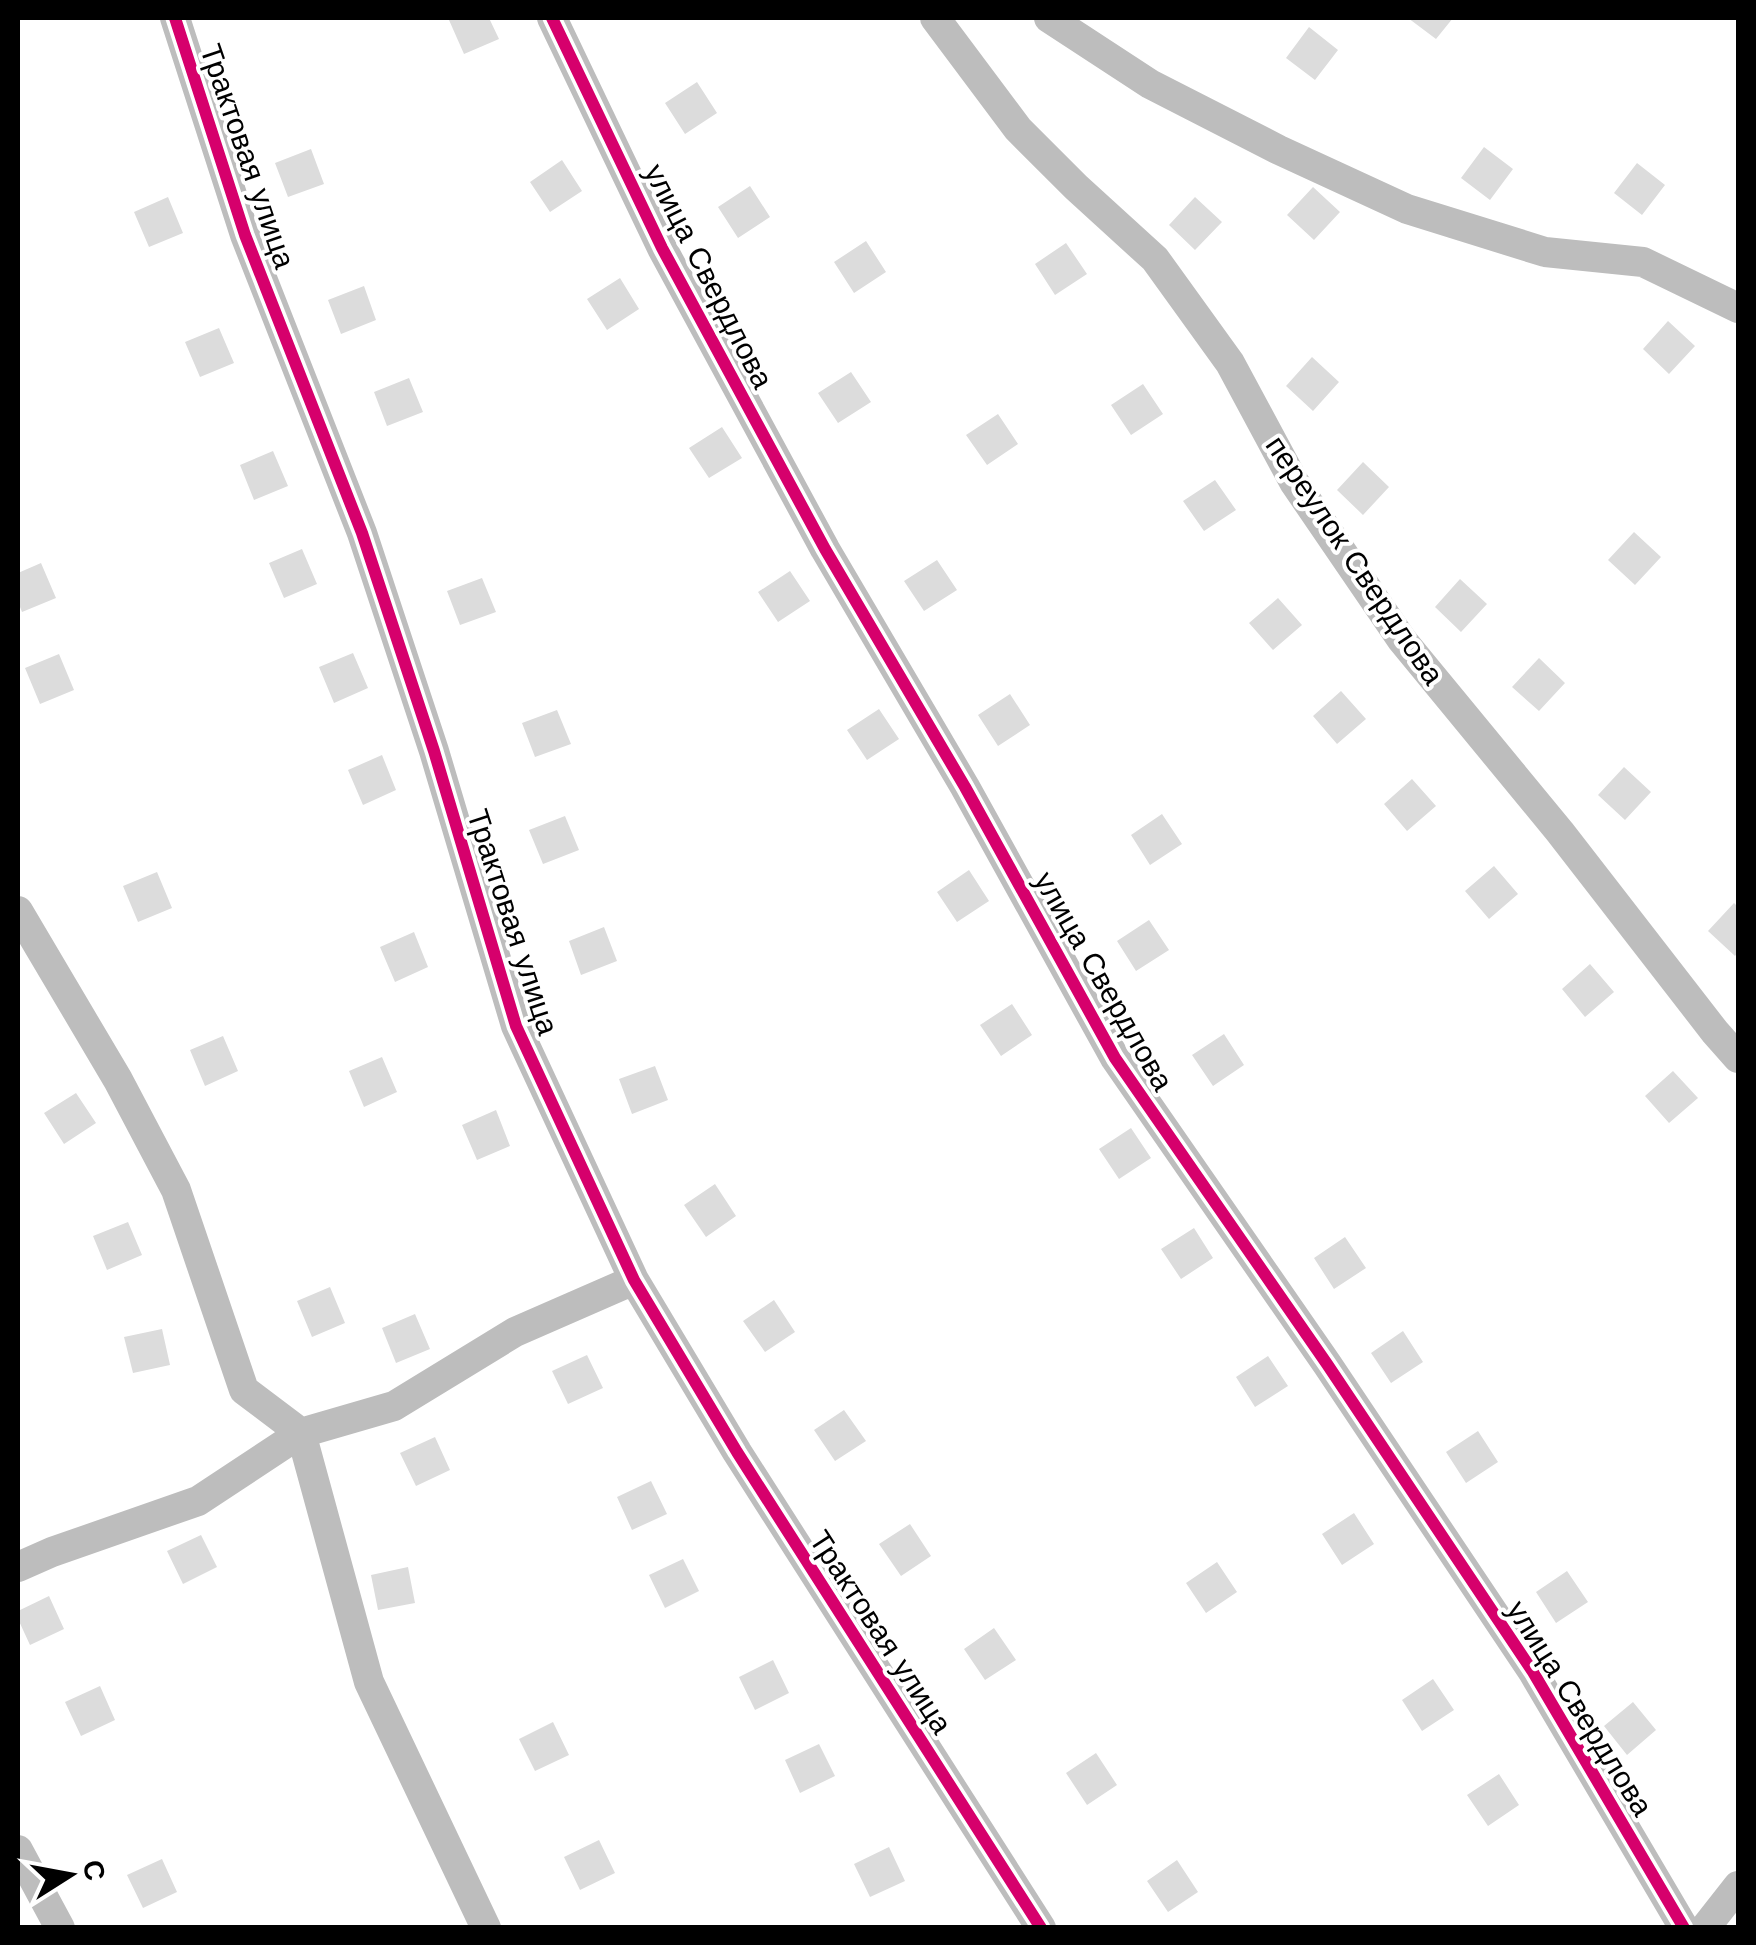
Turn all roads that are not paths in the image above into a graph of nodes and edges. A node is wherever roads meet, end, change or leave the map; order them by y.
1 (175, 18) edge
2 (552, 18) edge
3 (936, 18) edge
4 (1050, 18) edge
5 (1738, 308) edge
6 (18, 911) edge
7 (1738, 1058) edge
8 (634, 1280) junction
9 (300, 1433) junction
10 (18, 1568) edge
11 (18, 1850) edge
12 (1738, 1886) edge
13 (60, 1928) edge
14 (486, 1928) edge
15 (1041, 1928) edge
16 (1684, 1928) edge
17 (1705, 1928) edge

1 - 8 street, Трактовая улица
2 - 16 street, улица Свердлова
3 - 7 street, переулок Свердлова
4 - 5 street
6 - 9 street
8 - 9 street
8 - 15 street, Трактовая улица
9 - 10 street
9 - 14 street
11 - 13 street
12 - 17 street

